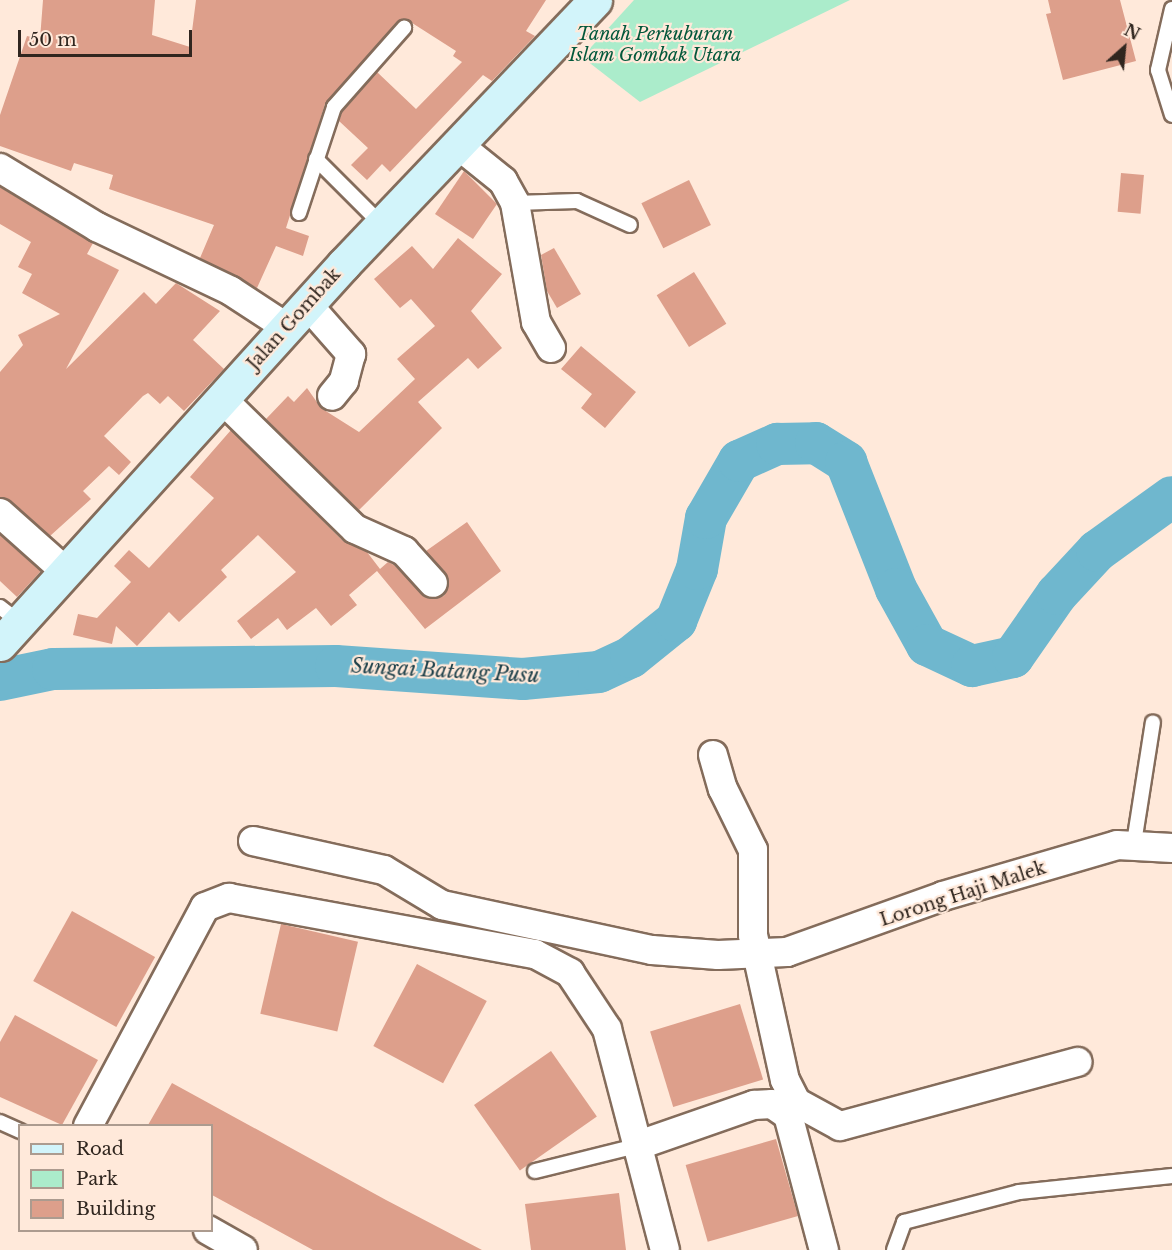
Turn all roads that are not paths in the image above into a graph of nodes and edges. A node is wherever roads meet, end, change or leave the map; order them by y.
1 (1170, 0) edge
2 (584, 3) edge
3 (1172, 9) edge
4 (404, 28) dead end
5 (1169, 30) edge
6 (1172, 115) edge
7 (457, 144) junction
8 (316, 159) junction
9 (0, 168) edge
10 (515, 203) junction
11 (299, 213) dead end
12 (381, 224) junction
13 (630, 225) dead end
14 (297, 316) junction
15 (551, 348) dead end
16 (332, 396) dead end
17 (221, 398) junction
18 (0, 513) edge
19 (64, 570) junction
20 (433, 584) dead end
21 (6, 624) edge
22 (1153, 722) dead end
23 (713, 755) dead end
24 (254, 840) dead end
25 (1134, 843) junction
26 (1172, 848) edge
27 (756, 952) junction
28 (1078, 1062) dead end
29 (3, 1124) edge
30 (89, 1124) edge
31 (18, 1130) edge
32 (0, 1139) edge
33 (636, 1146) junction
34 (535, 1171) dead end
35 (1172, 1176) edge
36 (212, 1232) edge
37 (243, 1250) edge
38 (665, 1250) edge
39 (824, 1250) edge
40 (894, 1250) edge

1 - 3 lane
2 - 7 main road, Jalan Gombak
3 - 5 lane
4 - 8 lane
5 - 6 lane
7 - 10 street
7 - 12 main road, Jalan Gombak
8 - 11 lane
8 - 12 lane
9 - 14 street
10 - 13 lane
10 - 15 street
12 - 14 main road, Jalan Gombak
14 - 16 street
14 - 17 main road, Jalan Gombak
17 - 19 main road, Jalan Gombak
17 - 20 street
18 - 19 street
19 - 21 main road, Jalan Gombak
22 - 25 lane
23 - 27 street
24 - 27 street, Lorong Haji Malek
25 - 26 street, Lorong Haji Malek
25 - 27 street, Lorong Haji Malek
27 - 28 street
29 - 31 lane
29 - 32 lane
30 - 33 street
33 - 34 lane
33 - 38 street
33 - 39 street
35 - 40 lane
36 - 37 street

